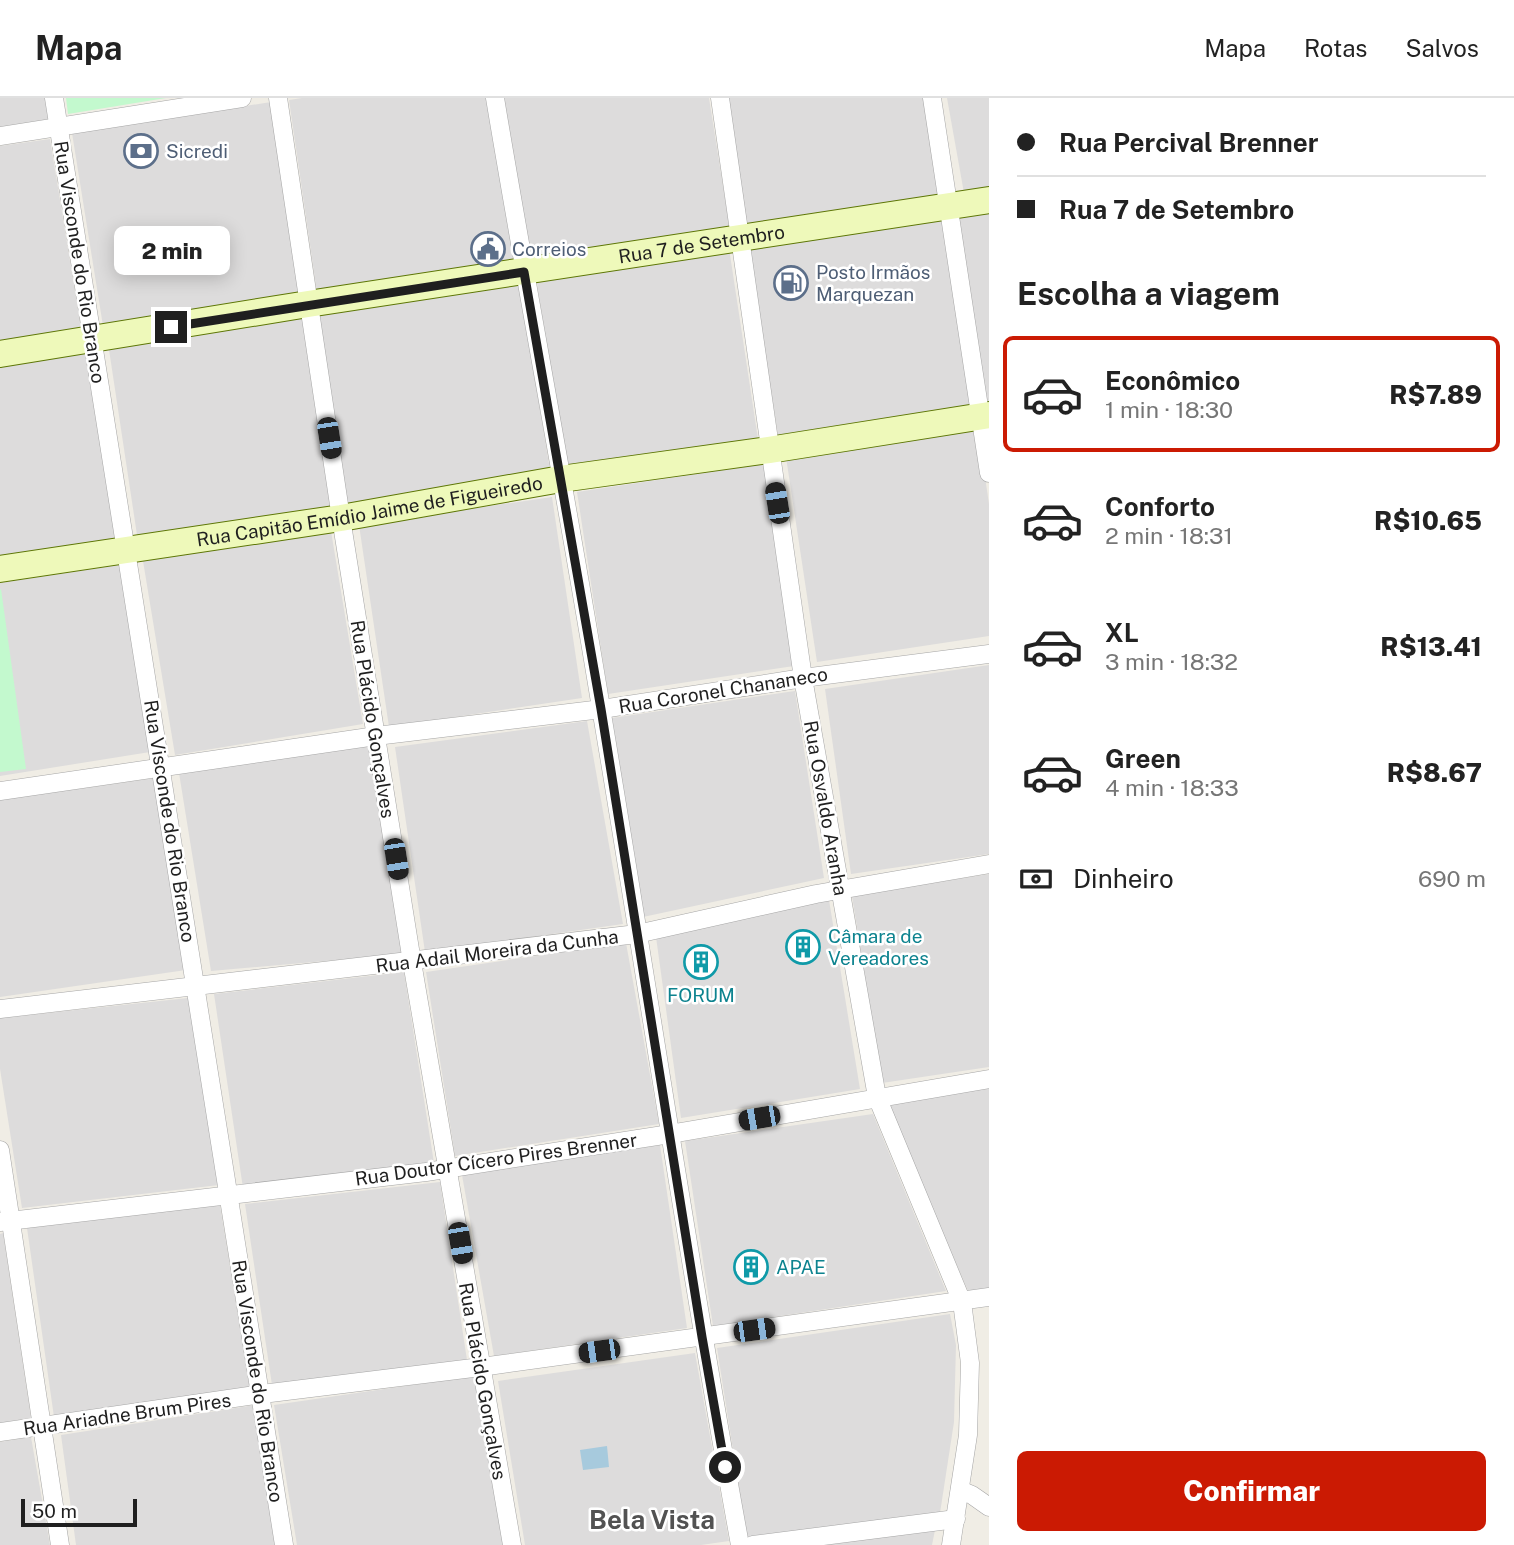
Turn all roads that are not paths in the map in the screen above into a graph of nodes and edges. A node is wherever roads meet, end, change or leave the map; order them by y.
1 (54, 98) edge
2 (242, 98) edge
3 (278, 98) edge
4 (495, 98) edge
5 (720, 98) edge
6 (932, 98) edge
7 (60, 128) junction
8 (0, 136) edge
9 (989, 200) edge
10 (948, 208) junction
11 (740, 239) junction
12 (524, 272) junction
13 (308, 304) junction
14 (92, 340) junction
15 (0, 354) edge
16 (984, 416) edge
17 (769, 450) junction
18 (989, 473) edge
19 (561, 479) junction
20 (341, 518) junction
21 (127, 550) junction
22 (0, 569) edge
23 (989, 654) edge
24 (803, 678) junction
25 (601, 709) junction
26 (376, 736) junction
27 (162, 767) junction
28 (0, 791) edge
29 (989, 864) edge
30 (841, 890) junction
31 (637, 934) junction
32 (412, 962) junction
33 (197, 986) junction
34 (0, 1009) edge
35 (989, 1079) edge
36 (877, 1097) junction
37 (670, 1134) junction
38 (0, 1150) edge
39 (447, 1169) junction
40 (227, 1196) junction
41 (5, 1221) edge
42 (989, 1297) edge
43 (961, 1303) junction
44 (702, 1337) junction
45 (481, 1367) junction
46 (262, 1394) junction
47 (40, 1426) junction
48 (0, 1432) edge
49 (960, 1490) junction
50 (989, 1507) edge
51 (956, 1519) junction
52 (60, 1545) edge
53 (284, 1545) edge
54 (512, 1545) edge
55 (740, 1545) edge
56 (754, 1545) edge
57 (951, 1545) edge

1 - 7 street, Rua Visconde do Rio Branco
2 - 7 street
3 - 13 street, Rua Plácido Gonçalves
4 - 12 street
5 - 11 street, Rua Osvaldo Aranha
6 - 10 street
7 - 8 street
7 - 14 street, Rua Visconde do Rio Branco
9 - 10 main road, Rua 7 de Setembro
10 - 11 main road, Rua 7 de Setembro
10 - 16 street
11 - 12 main road, Rua 7 de Setembro
11 - 17 street, Rua Osvaldo Aranha
12 - 13 main road, Rua 7 de Setembro
12 - 19 street
13 - 14 main road, Rua 7 de Setembro
13 - 20 street, Rua Plácido Gonçalves
14 - 15 main road, Rua 7 de Setembro
14 - 21 street, Rua Visconde do Rio Branco
16 - 17 main road, Rua Capitão Emídio Jaime de Figueiredo
16 - 18 street
17 - 19 main road, Rua Capitão Emídio Jaime de Figueiredo
17 - 24 street, Rua Osvaldo Aranha
19 - 20 main road, Rua Capitão Emídio Jaime de Figueiredo
19 - 25 street
20 - 21 main road, Rua Capitão Emídio Jaime de Figueiredo
20 - 26 street, Rua Plácido Gonçalves
21 - 22 main road, Rua Capitão Emídio Jaime de Figueiredo
21 - 27 street, Rua Visconde do Rio Branco
23 - 24 street, Rua Coronel Chananeco
24 - 25 street, Rua Coronel Chananeco
24 - 30 street, Rua Osvaldo Aranha
25 - 26 street, Rua Coronel Chananeco
25 - 31 street
26 - 27 street, Rua Coronel Chananeco
26 - 32 street, Rua Plácido Gonçalves
27 - 28 street, Rua Coronel Chananeco
27 - 33 street, Rua Visconde do Rio Branco
29 - 30 street, Rua Adail Moreira da Cunha
30 - 31 street, Rua Adail Moreira da Cunha
30 - 36 street, Rua Osvaldo Aranha
31 - 32 street, Rua Adail Moreira da Cunha
31 - 37 street
32 - 33 street, Rua Adail Moreira da Cunha
32 - 39 street, Rua Plácido Gonçalves
33 - 34 street, Rua Adail Moreira da Cunha
33 - 40 street, Rua Visconde do Rio Branco
35 - 36 street, Rua Doutor Cícero Pires Brenner
36 - 37 street, Rua Doutor Cícero Pires Brenner
36 - 43 street, Rua Osvaldo Aranha
37 - 39 street, Rua Doutor Cícero Pires Brenner
37 - 44 street
38 - 41 street
39 - 40 street, Rua Doutor Cícero Pires Brenner
39 - 45 street, Rua Plácido Gonçalves
40 - 41 street, Rua Doutor Cícero Pires Brenner
40 - 46 street, Rua Visconde do Rio Branco
41 - 47 street
42 - 43 street, Rua Ariadne Brum Pires
43 - 44 street, Rua Ariadne Brum Pires
43 - 49 street, Rua Osvaldo Aranha
44 - 45 street, Rua Ariadne Brum Pires
44 - 55 street
45 - 46 street, Rua Ariadne Brum Pires
45 - 54 street, Rua Plácido Gonçalves
46 - 47 street, Rua Ariadne Brum Pires
46 - 53 street, Rua Visconde do Rio Branco
47 - 48 street, Rua Ariadne Brum Pires
47 - 52 street
49 - 50 street
49 - 51 street, Rua Osvaldo Aranha
51 - 56 street
51 - 57 street, Rua Osvaldo Aranha

